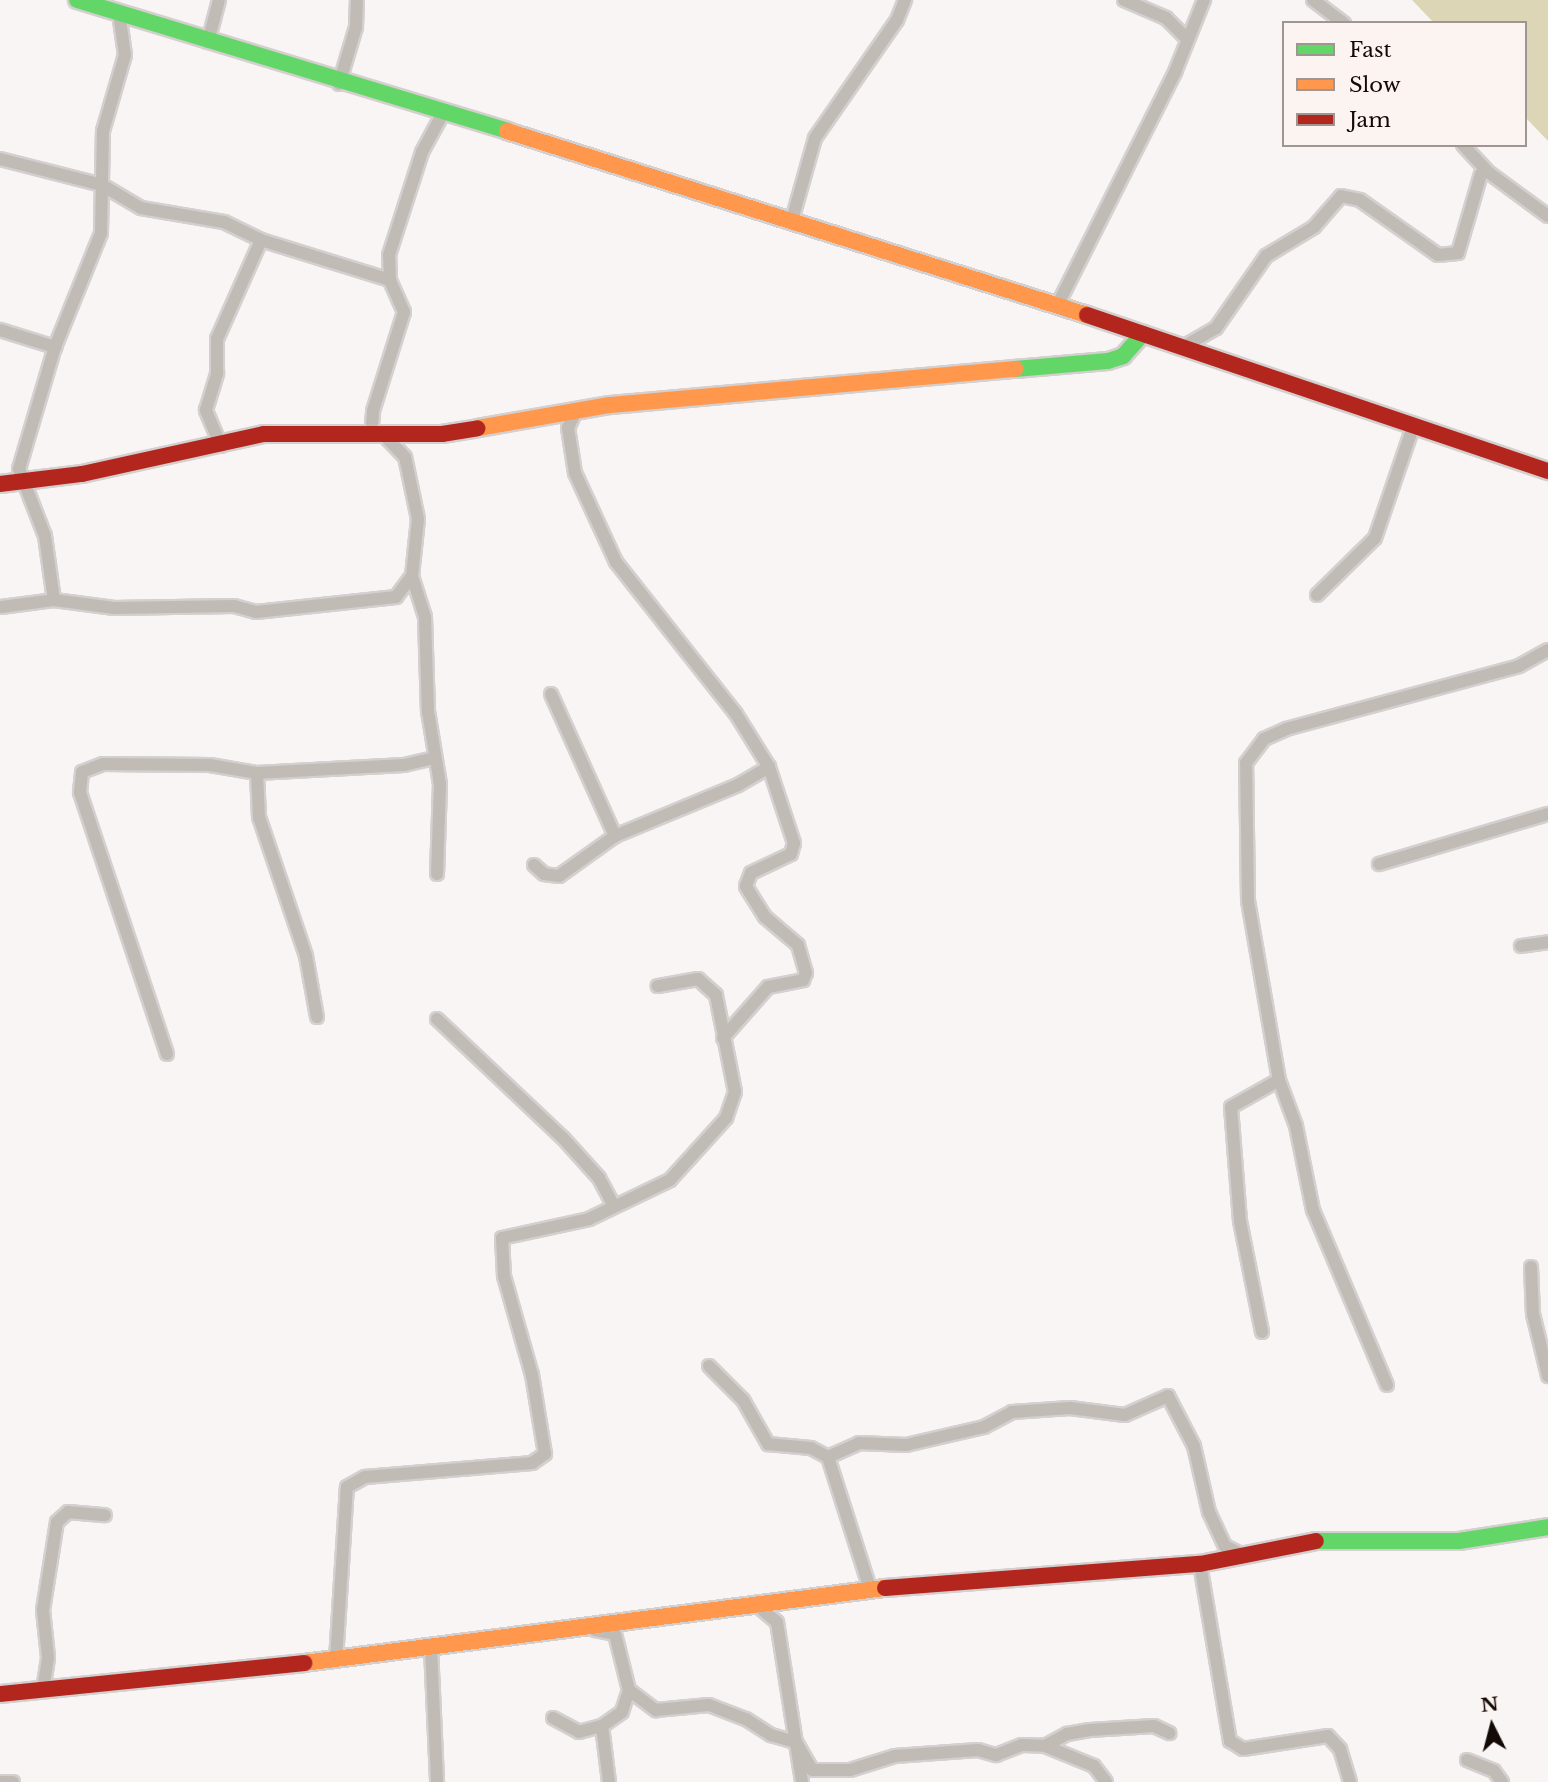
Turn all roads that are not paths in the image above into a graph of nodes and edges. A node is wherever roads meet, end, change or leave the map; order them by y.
1 (77, 0) edge
2 (219, 0) edge
3 (357, 0) edge
4 (905, 0) edge
5 (1124, 0) edge
6 (1204, 0) edge
7 (1313, 0) edge
8 (119, 13) junction
9 (1341, 21) edge
10 (1186, 38) junction
11 (208, 42) junction
12 (339, 84) junction
13 (442, 115) junction
14 (1465, 147) edge
15 (0, 159) edge
16 (1488, 172) junction
17 (102, 185) junction
18 (1548, 216) edge
19 (792, 220) junction
20 (261, 240) junction
21 (390, 280) junction
22 (1058, 304) junction
23 (0, 330) edge
24 (1143, 334) junction
25 (55, 347) junction
26 (1183, 347) junction
27 (577, 410) junction
28 (554, 413) junction
29 (1414, 424) junction
30 (568, 428) junction
31 (378, 436) junction
32 (417, 436) junction
33 (221, 446) junction
34 (405, 457) junction
35 (1548, 471) edge
36 (21, 482) junction
37 (0, 484) edge
38 (412, 576) junction
39 (1318, 595) dead end
40 (396, 597) junction
41 (420, 599) junction
42 (54, 600) junction
43 (1, 607) edge
44 (1548, 650) edge
45 (551, 694) dead end
46 (435, 758) junction
47 (769, 767) junction
48 (257, 773) junction
49 (1548, 814) edge
50 (615, 836) junction
51 (534, 864) dead end
52 (1379, 864) dead end
53 (437, 874) dead end
54 (1548, 943) edge
55 (1521, 946) dead end
56 (658, 986) dead end
57 (317, 1017) dead end
58 (437, 1019) dead end
59 (723, 1038) junction
60 (167, 1054) dead end
61 (1279, 1080) junction
62 (614, 1206) junction
63 (1531, 1267) dead end
64 (1262, 1332) dead end
65 (709, 1366) dead end
66 (1548, 1370) edge
67 (1387, 1385) dead end
68 (828, 1457) junction
69 (105, 1515) dead end
70 (1548, 1527) edge
71 (1244, 1556) junction
72 (1200, 1564) junction
73 (870, 1589) junction
74 (790, 1604) junction
75 (759, 1607) junction
76 (777, 1622) junction
77 (581, 1629) junction
78 (431, 1648) junction
79 (336, 1660) junction
80 (43, 1690) junction
81 (629, 1690) junction
82 (0, 1694) edge
83 (553, 1718) dead end
84 (603, 1726) junction
85 (1169, 1733) dead end
86 (796, 1742) junction
87 (1045, 1745) junction
88 (1467, 1760) dead end
89 (0, 1782) edge
90 (13, 1782) edge
91 (437, 1782) edge
92 (609, 1782) edge
93 (802, 1782) edge
94 (1105, 1782) edge
95 (1350, 1782) edge
96 (1502, 1782) edge

1 - 8 street
2 - 11 street
3 - 12 street
4 - 19 street
5 - 10 street
6 - 10 street
7 - 9 street
8 - 11 street
8 - 17 street
10 - 22 street
11 - 12 street
12 - 13 street
13 - 19 street
13 - 21 street
14 - 16 street
15 - 17 street
16 - 18 street
16 - 26 street
17 - 20 street
17 - 25 street
19 - 22 street
20 - 21 street
20 - 33 street
21 - 31 street
22 - 24 street
23 - 25 street
24 - 26 street
24 - 27 street
25 - 36 street
26 - 29 street
27 - 28 street
27 - 30 street
28 - 30 street
28 - 32 street
29 - 35 street
29 - 39 street
30 - 47 street
31 - 32 street
31 - 33 street
31 - 34 street
32 - 34 street
33 - 36 street
34 - 38 street
36 - 37 street
36 - 42 street
38 - 40 street
38 - 41 street
40 - 41 street
40 - 42 street
41 - 46 street
42 - 43 street
44 - 61 street
45 - 50 street
46 - 48 street
46 - 53 street
47 - 50 street
47 - 59 street
48 - 57 street
48 - 60 street
49 - 52 street
50 - 51 street
54 - 55 street
56 - 59 street
58 - 62 street
59 - 62 street
61 - 64 street
61 - 67 street
62 - 79 street
63 - 66 street
65 - 68 street
68 - 71 street
68 - 73 street
69 - 80 street
70 - 71 street
71 - 72 street
72 - 73 street
72 - 95 street
73 - 74 street
74 - 75 street
74 - 76 street
75 - 76 street
75 - 77 street
76 - 86 street
77 - 78 street
77 - 81 street
78 - 79 street
78 - 91 street
79 - 80 street
80 - 82 street
81 - 84 street
81 - 86 street
83 - 84 street
84 - 92 street
85 - 87 street
86 - 87 street
86 - 93 street
87 - 94 street
88 - 96 street
89 - 90 street

